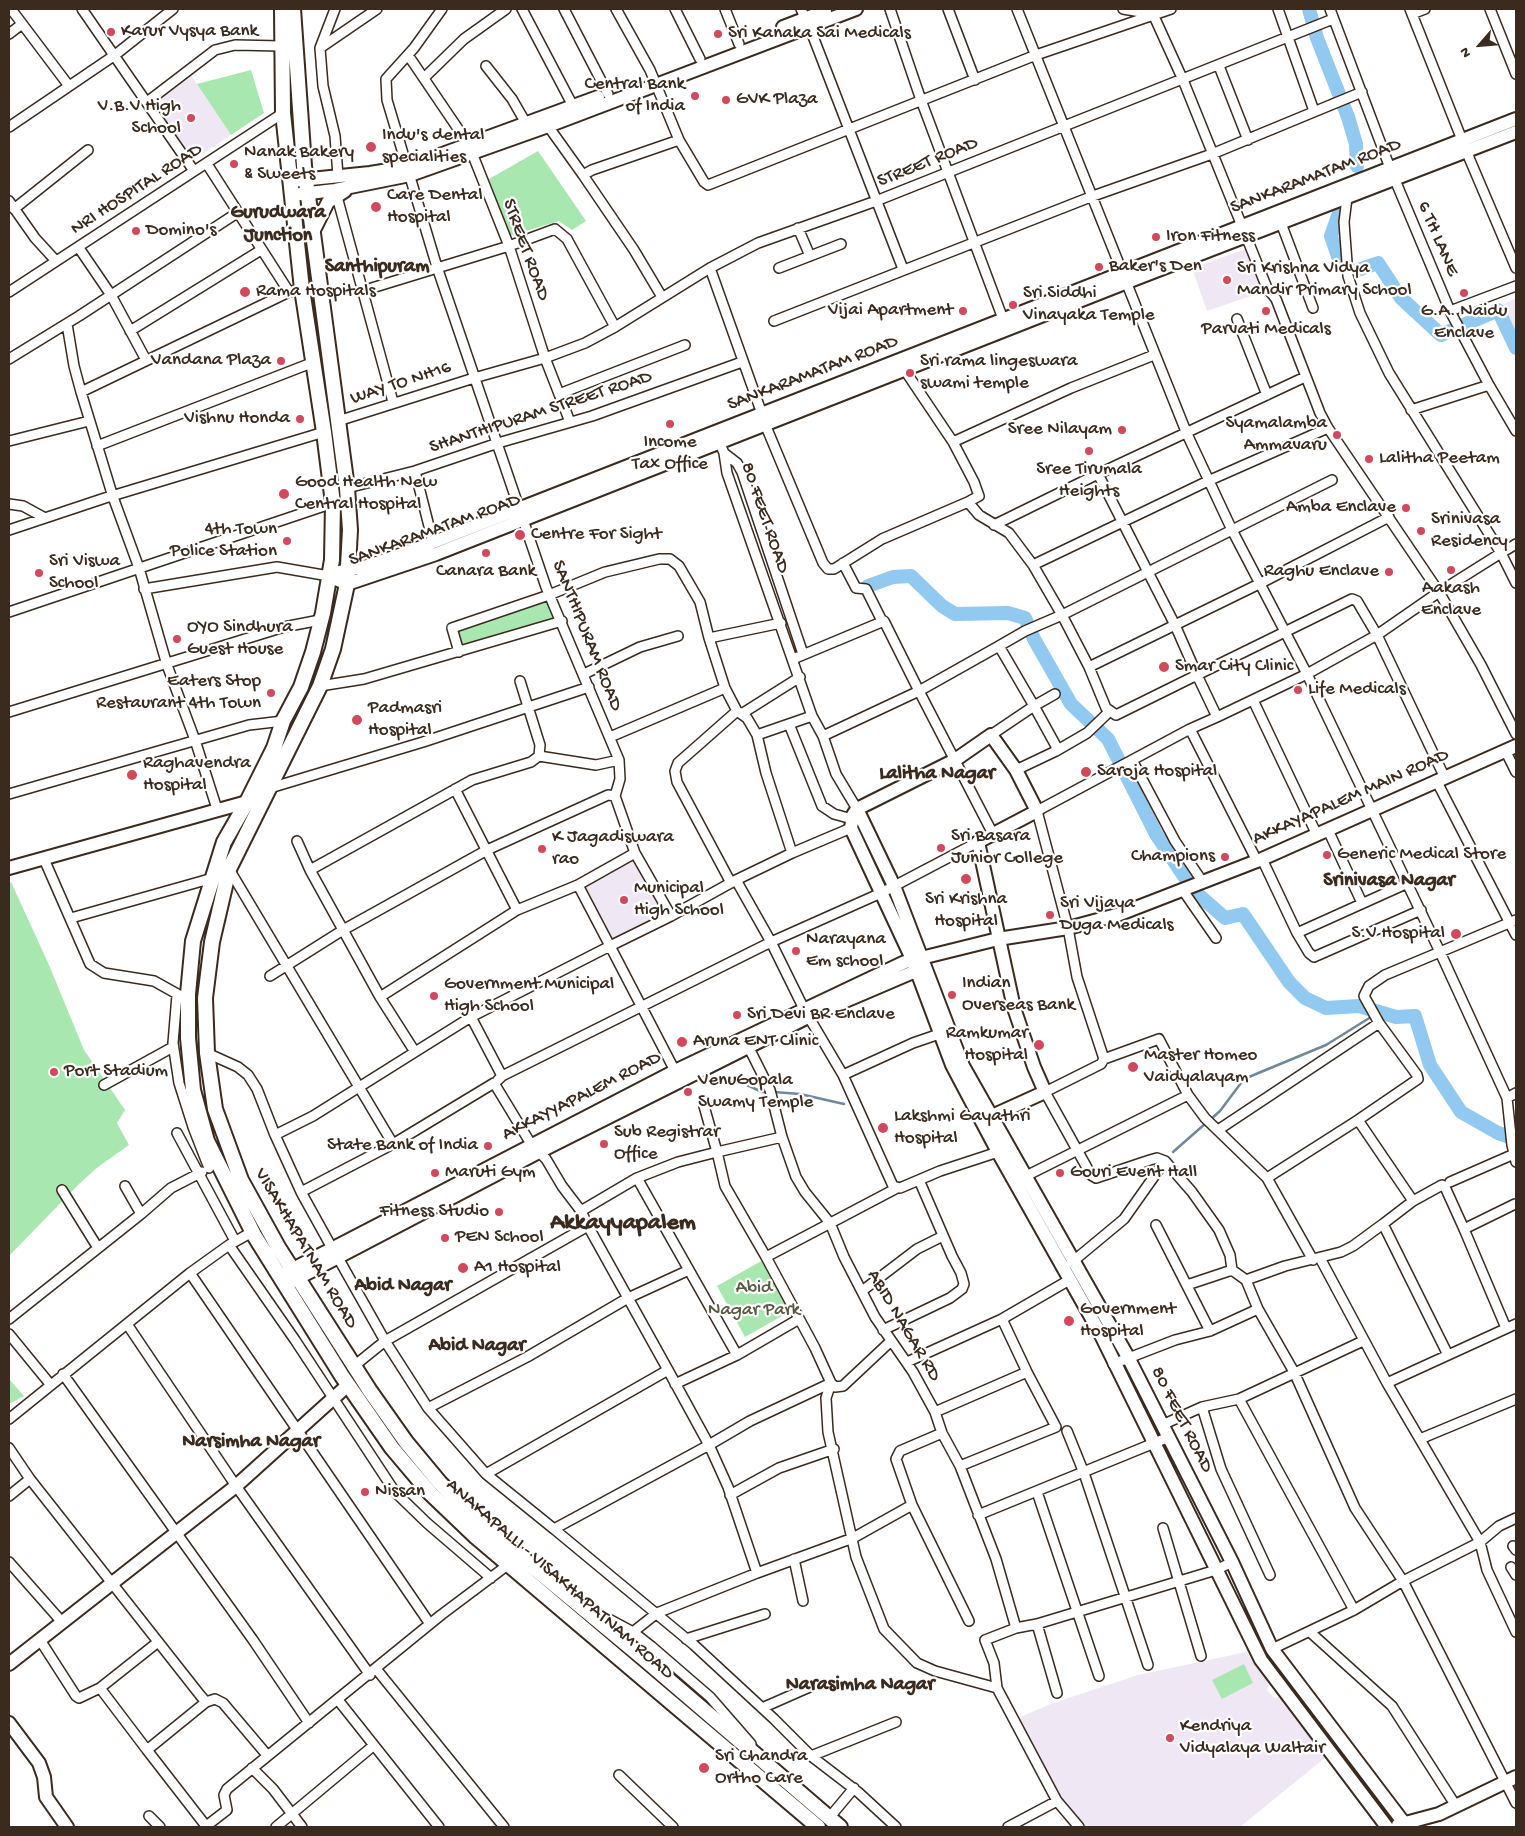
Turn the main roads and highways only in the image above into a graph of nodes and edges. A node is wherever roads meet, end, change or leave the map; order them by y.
1 (282, 9) edge
2 (293, 9) edge
3 (832, 9) edge
4 (856, 9) edge
5 (805, 18) edge
6 (654, 80) junction
7 (1516, 119) edge
8 (1516, 132) edge
9 (1464, 146) junction
10 (471, 149) junction
11 (408, 170) junction
12 (1392, 174) junction
13 (307, 186) junction
14 (291, 188) junction
15 (336, 192) junction
16 (1245, 231) junction
17 (313, 232) junction
18 (1125, 277) junction
19 (904, 365) junction
20 (520, 513) junction
21 (348, 569) junction
22 (329, 576) junction
23 (347, 584) junction
24 (1511, 748) edge
25 (247, 802) junction
26 (853, 818) junction
27 (9, 868) edge
28 (1184, 888) joint
29 (998, 939) junction
30 (923, 962) junction
31 (806, 1013) junction
32 (945, 1032) junction
33 (992, 1116) junction
34 (535, 1148) junction
35 (1020, 1179) junction
36 (1070, 1269) junction
37 (295, 1273) junction
38 (282, 1280) junction
39 (348, 1384) junction
40 (9, 1664) edge
41 (1292, 1677) junction
42 (1280, 1686) junction
43 (9, 1723) edge
44 (1516, 1777) edge
45 (815, 1825) edge
46 (1402, 1826) edge
47 (67, 1827) edge
48 (840, 1827) edge
49 (1386, 1827) edge

1 - 14 main road, ANAKAPALLI - VISAKHAPATNAM ROAD
2 - 13 main road
3 - 5 main road
4 - 5 main road
5 - 6 main road
5 - 6 main road
6 - 10 main road
6 - 10 main road
7 - 9 main road, SANKARAMATAM ROAD
8 - 9 main road, SANKARAMATAM ROAD
9 - 12 main road, SANKARAMATAM ROAD
10 - 11 main road
11 - 13 main road
11 - 15 main road
12 - 16 main road, SANKARAMATAM ROAD
12 - 16 main road, SANKARAMATAM ROAD
13 - 14 main road
13 - 15 main road
13 - 17 main road, VISAKHAPATNAM ROAD
14 - 22 main road, ANAKAPALLI - VISAKHAPATNAM ROAD
15 - 17 main road
16 - 18 main road, SANKARAMATAM ROAD
17 - 21 main road, VISAKHAPATNAM ROAD
18 - 19 main road, SANKARAMATAM ROAD
18 - 19 main road, SANKARAMATAM ROAD
19 - 20 main road, SANKARAMATAM ROAD
20 - 21 main road, SANKARAMATAM ROAD
20 - 23 main road, SANKARAMATAM ROAD
21 - 22 main road, SANKARAMATAM ROAD
21 - 23 main road, VISAKHAPATNAM ROAD
22 - 23 main road, SANKARAMATAM ROAD
22 - 25 main road, ANAKAPALLI - VISAKHAPATNAM ROAD
23 - 37 main road, VISAKHAPATNAM ROAD
24 - 28 main road, AKKAYAPALEM MAIN ROAD
25 - 27 main road
25 - 38 main road, ANAKAPALLI - VISAKHAPATNAM ROAD
26 - 29 main road
26 - 30 main road
26 - 30 main road
28 - 29 main road, AKKAYYAPALEM ROAD
29 - 30 main road, AKKAYYAPALEM ROAD
29 - 33 main road
30 - 31 main road, AKKAYYAPALEM ROAD
30 - 32 main road, 80 FEET ROAD
31 - 34 main road, AKKAYYAPALEM ROAD
31 - 34 main road
32 - 33 main road, 80 FEET ROAD
32 - 35 main road, 80 FEET ROAD
33 - 35 main road, 80 FEET ROAD
34 - 37 main road, AKKAYYAPALEM ROAD
35 - 36 main road, 80 FEET ROAD
36 - 41 main road, 80 FEET ROAD
36 - 42 main road, 80 FEET ROAD
37 - 38 main road, AKKAYYAPALEM ROAD
37 - 48 main road, VISAKHAPATNAM ROAD
38 - 39 main road, ANAKAPALLI - VISAKHAPATNAM ROAD
39 - 40 main road
39 - 45 main road, ANAKAPALLI - VISAKHAPATNAM ROAD
41 - 42 main road
41 - 46 main road, 80 FEET ROAD
42 - 49 main road, 80 FEET ROAD
43 - 47 main road
44 - 46 main road

